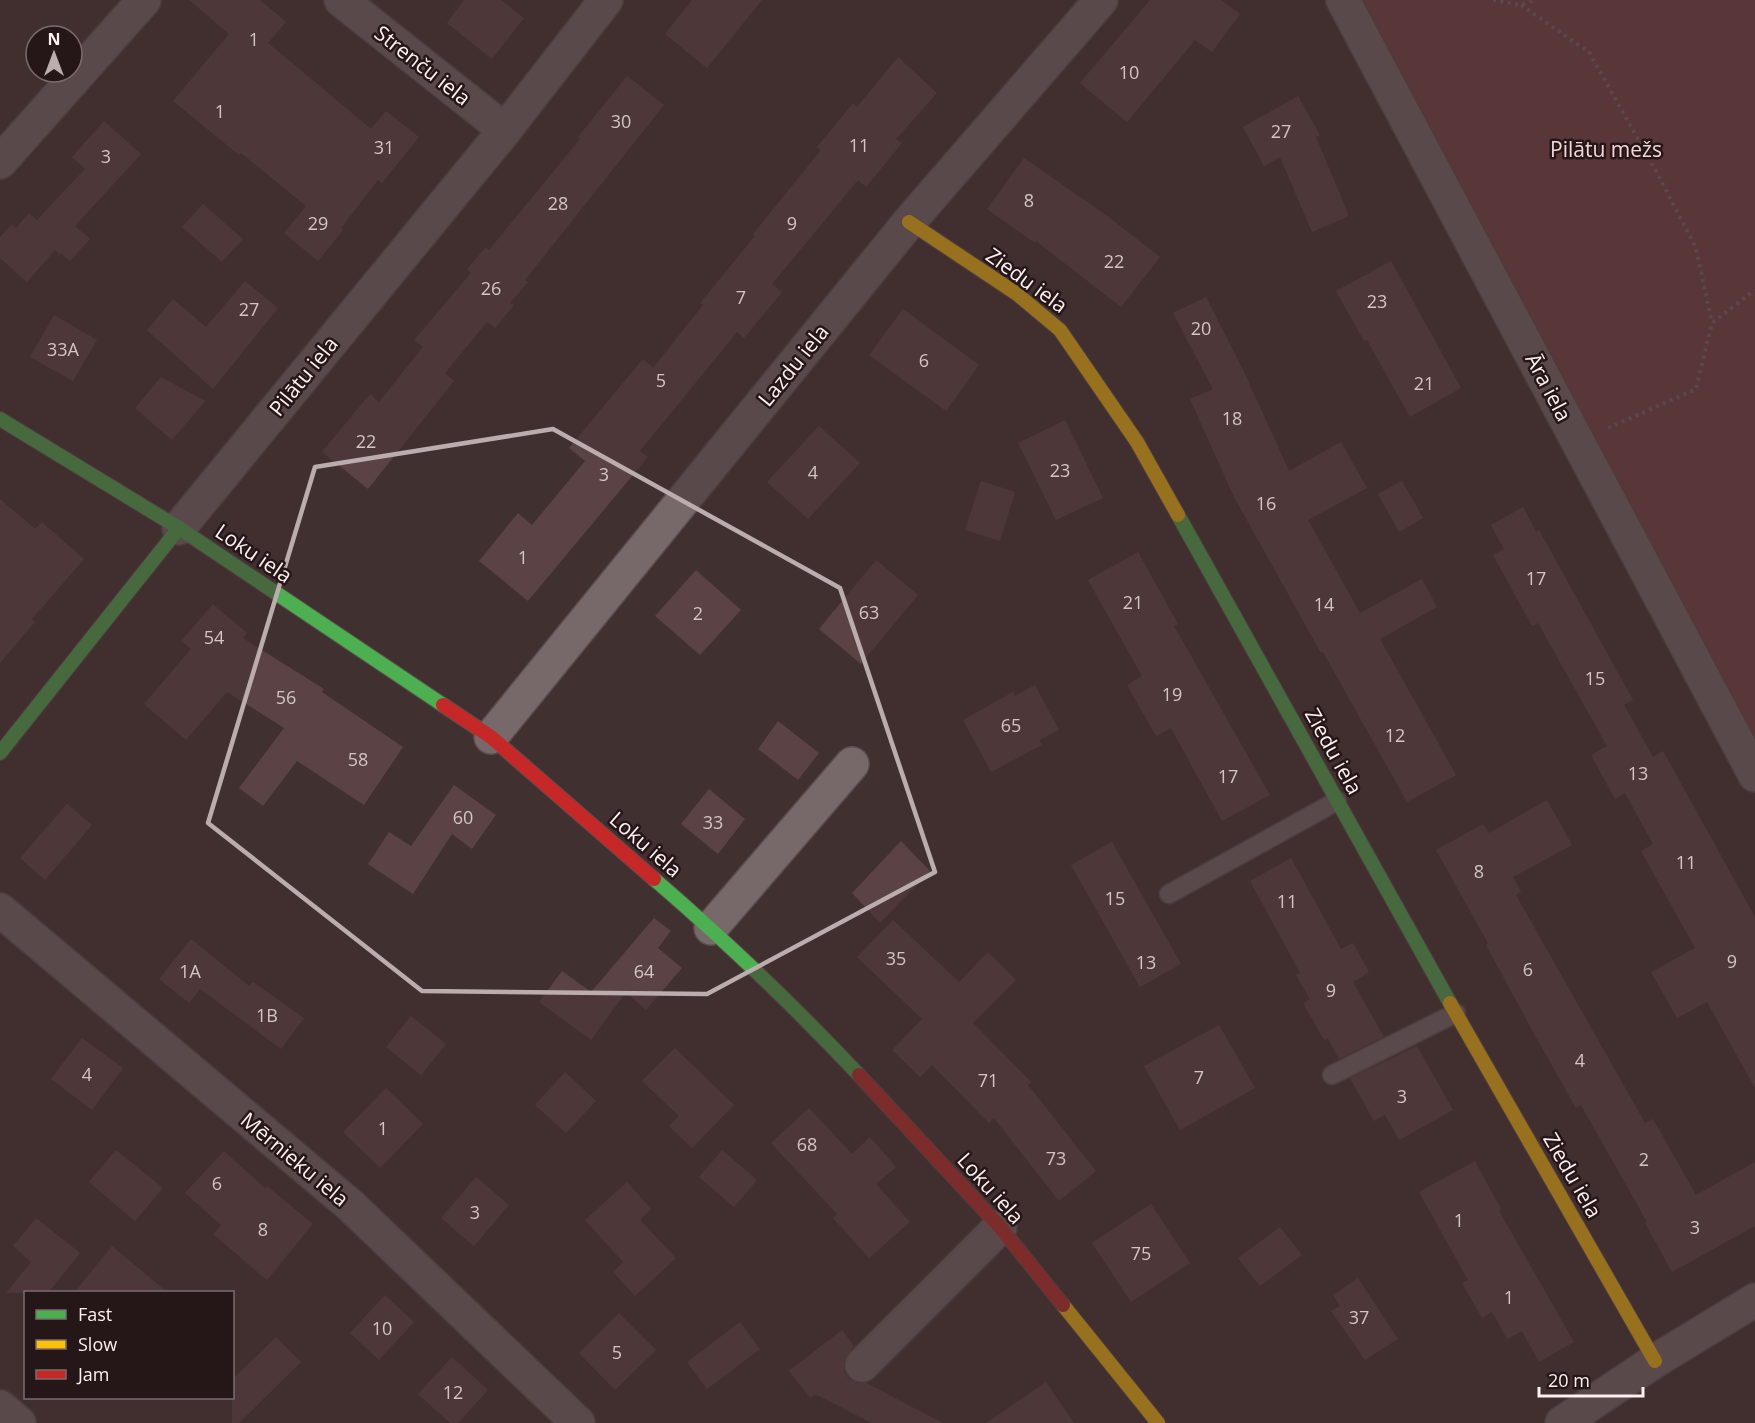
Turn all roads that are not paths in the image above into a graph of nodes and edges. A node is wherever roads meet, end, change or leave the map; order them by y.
1 (144, 0) edge
2 (341, 0) edge
3 (606, 0) edge
4 (1101, 0) edge
5 (1343, 0) edge
6 (505, 130) junction
7 (0, 162) edge
8 (909, 222) junction
9 (0, 419) edge
10 (179, 528) junction
11 (491, 737) junction
12 (0, 753) edge
13 (852, 764) dead end
14 (1755, 775) edge
15 (1337, 801) junction
16 (1169, 894) dead end
17 (0, 910) edge
18 (711, 928) junction
19 (1456, 1013) junction
20 (1332, 1075) dead end
21 (1000, 1227) junction
22 (1755, 1300) edge
23 (1655, 1361) junction
24 (862, 1365) dead end
25 (0, 1407) edge
26 (19, 1423) edge
27 (578, 1423) edge
28 (1158, 1423) edge
29 (1563, 1423) edge

1 - 7 street
2 - 6 street, Strenču iela
3 - 6 street, Pilātu iela
4 - 8 street, Lazdu iela
5 - 14 street, Āra iela
6 - 10 street, Pilātu iela
8 - 11 street, Lazdu iela
8 - 15 street, Ziedu iela
9 - 10 street, Loku iela
10 - 11 street, Loku iela
10 - 12 street, Pilātu iela
11 - 18 street, Loku iela
13 - 18 street
15 - 16 lane
15 - 19 street, Ziedu iela
17 - 27 street, Mērnieku iela
18 - 21 street, Loku iela
19 - 20 lane
19 - 23 street, Ziedu iela
21 - 24 street
21 - 28 street, Loku iela
22 - 23 street
23 - 29 street
25 - 26 street

